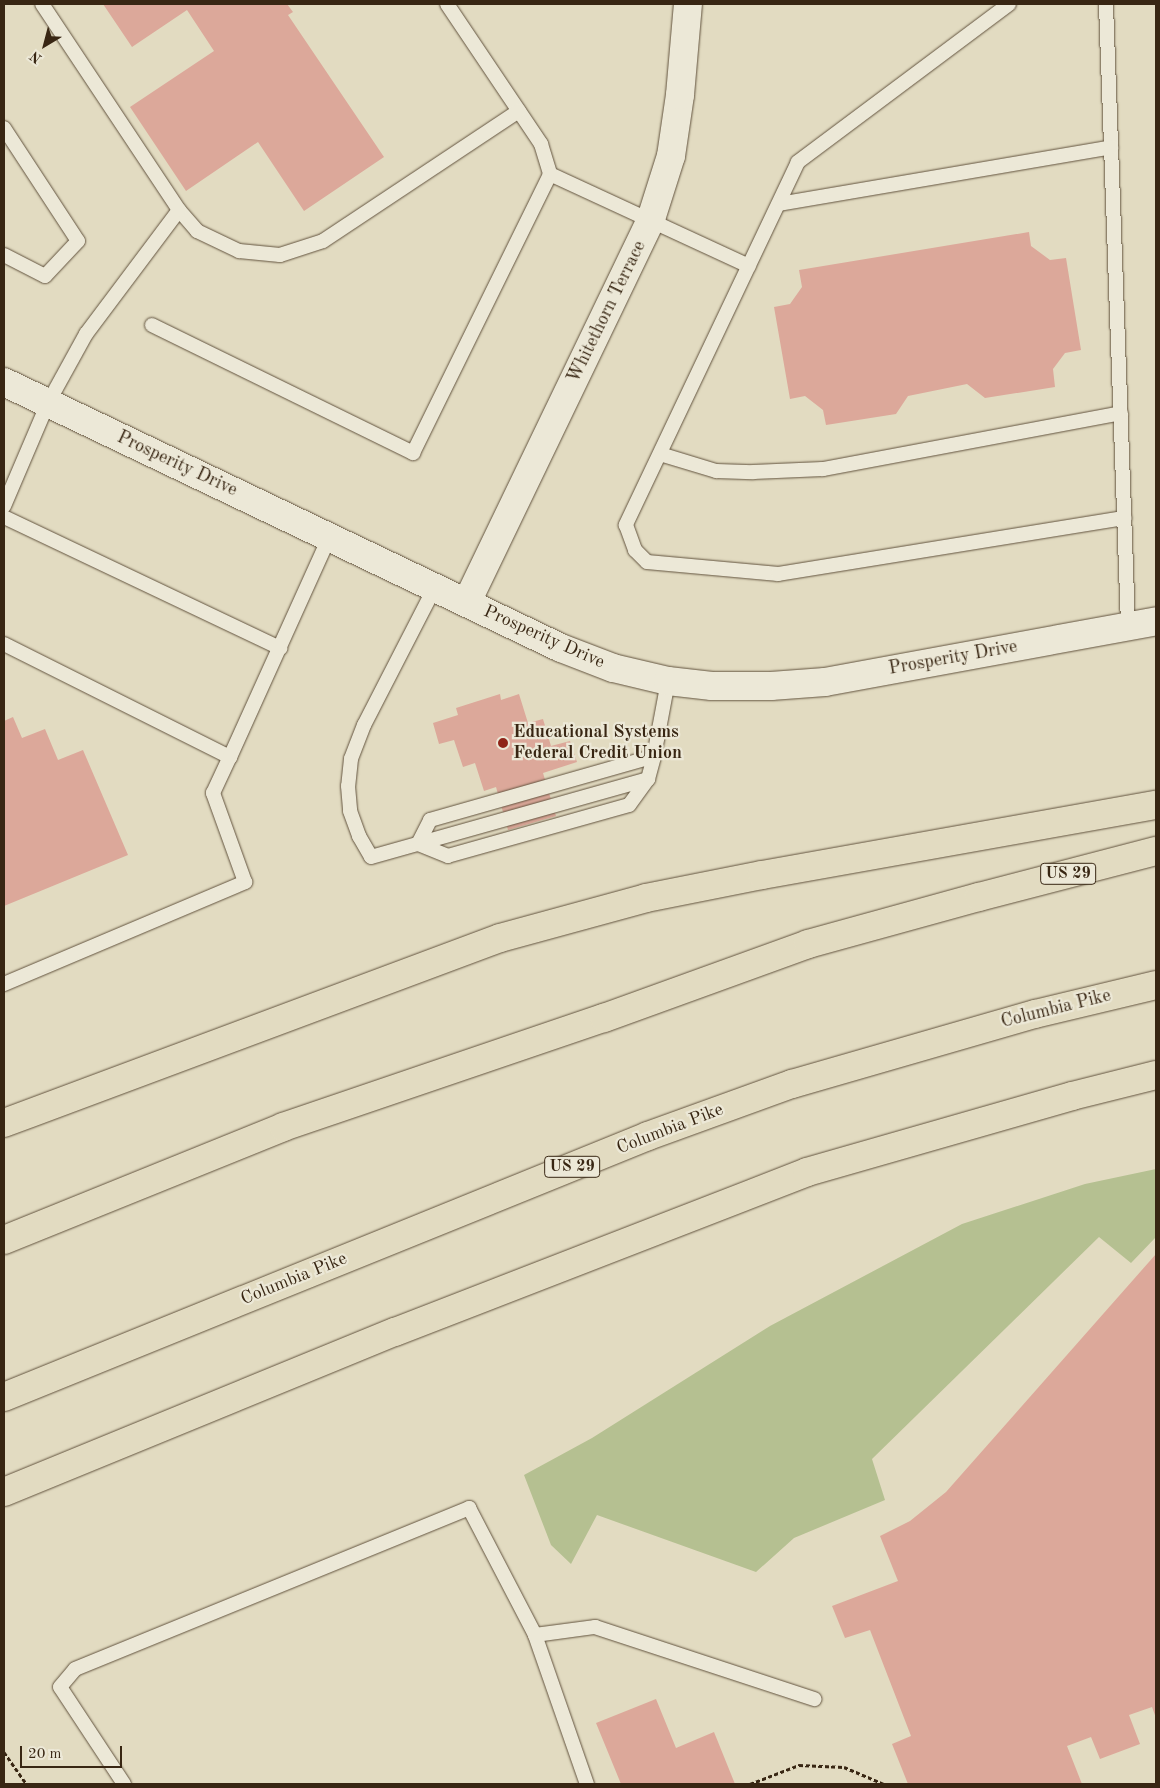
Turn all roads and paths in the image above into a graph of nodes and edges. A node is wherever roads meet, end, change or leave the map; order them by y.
1 (42, 4) edge
2 (447, 4) edge
3 (688, 4) edge
4 (1009, 4) edge
5 (1106, 4) edge
6 (519, 111) junction
7 (4, 128) edge
8 (1111, 146) junction
9 (550, 174) junction
10 (778, 204) junction
11 (179, 210) junction
12 (651, 219) junction
13 (4, 255) edge
14 (749, 266) junction
15 (152, 325) dead end
16 (4, 382) edge
17 (48, 403) junction
18 (1121, 413) junction
19 (660, 454) junction
20 (4, 506) edge
21 (4, 517) edge
22 (1124, 518) junction
23 (330, 536) junction
24 (435, 587) junction
25 (467, 602) junction
26 (1156, 621) edge
27 (1128, 626) junction
28 (4, 644) edge
29 (280, 648) junction
30 (668, 681) junction
31 (654, 756) junction
32 (230, 757) junction
33 (648, 779) junction
34 (1156, 806) edge
35 (418, 844) junction
36 (1156, 851) edge
37 (4, 984) edge
38 (1156, 985) edge
39 (1156, 1075) edge
40 (4, 1123) edge
41 (4, 1240) edge
42 (4, 1397) edge
43 (4, 1492) edge
44 (535, 1635) junction
45 (814, 1699) dead end
46 (4, 1752) edge
47 (26, 1784) edge
48 (124, 1784) edge
49 (586, 1784) edge
50 (750, 1784) edge
51 (884, 1784) edge

1 - 11 lane
2 - 6 lane
3 - 12 street, Whitethorn Terrace
4 - 10 lane
5 - 8 lane
6 - 9 lane
6 - 11 lane
7 - 13 lane
8 - 10 lane
8 - 18 lane
9 - 12 lane
9 - 15 lane
10 - 14 lane
11 - 17 lane
12 - 14 lane
12 - 25 street, Whitethorn Terrace
14 - 19 lane
16 - 17 street, Prosperity Drive
17 - 20 lane
17 - 23 street, Prosperity Drive
18 - 19 lane
18 - 22 lane
19 - 22 lane
21 - 29 lane
22 - 27 lane
23 - 24 street, Prosperity Drive
23 - 29 lane
24 - 25 street, Prosperity Drive
24 - 35 lane
25 - 30 street, Prosperity Drive
26 - 27 street, Prosperity Drive
27 - 30 street, Prosperity Drive
28 - 32 lane
29 - 32 lane
30 - 31 lane
31 - 33 lane
31 - 35 lane
32 - 37 lane
33 - 35 lane
33 - 35 lane
34 - 40 highway
36 - 41 highway, US 29
38 - 42 highway, Columbia Pike / US 29
39 - 43 highway
44 - 45 lane
44 - 48 lane
44 - 49 lane
46 - 47 path
50 - 51 path

